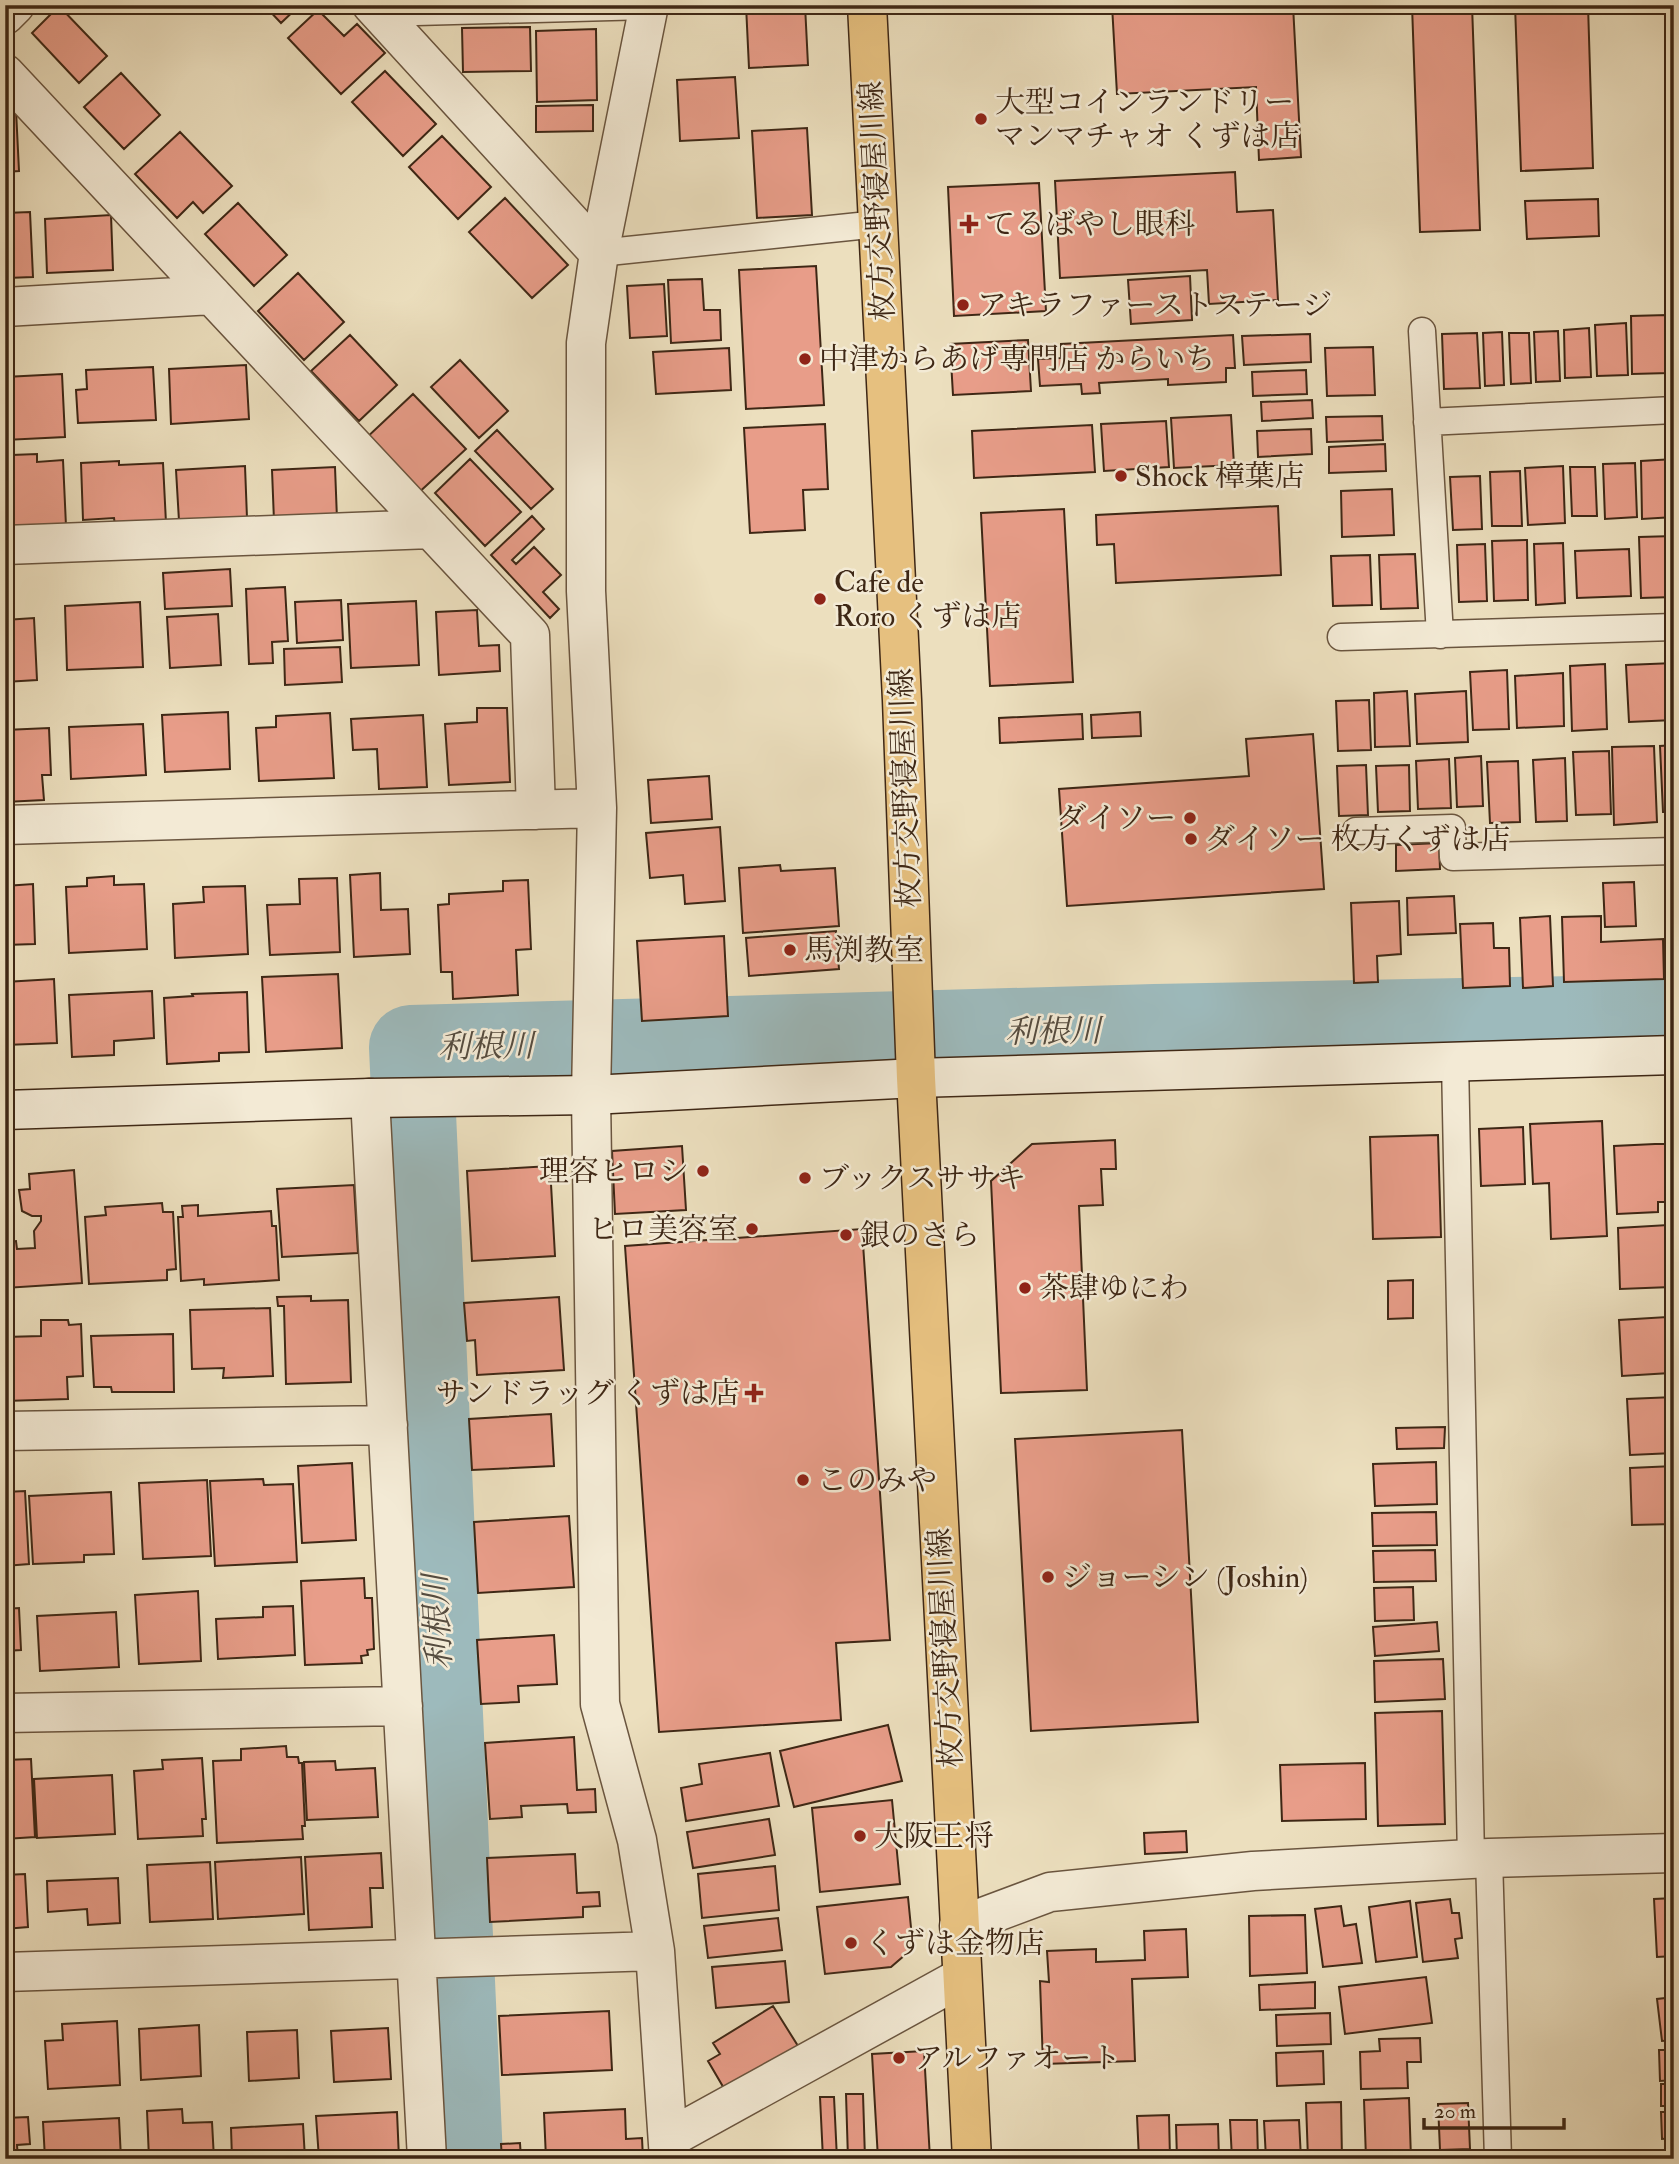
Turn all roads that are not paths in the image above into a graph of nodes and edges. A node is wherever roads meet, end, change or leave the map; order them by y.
1 (15, 5) edge
2 (867, 5) edge
3 (649, 6) edge
4 (375, 9) edge
5 (5, 15) edge
6 (5, 75) edge
7 (878, 224) junction
8 (599, 253) junction
9 (212, 295) junction
10 (5, 307) edge
11 (1422, 331) dead end
12 (1674, 410) edge
13 (1427, 422) junction
14 (431, 529) junction
15 (5, 545) edge
16 (1674, 627) edge
17 (1440, 635) junction
18 (1341, 638) dead end
19 (597, 808) junction
20 (536, 810) junction
21 (5, 825) edge
22 (1356, 831) dead end
23 (1674, 851) edge
24 (1674, 1055) edge
25 (1455, 1061) junction
26 (916, 1066) junction
27 (591, 1095) junction
28 (370, 1098) junction
29 (5, 1110) edge
30 (388, 1426) junction
31 (5, 1431) edge
32 (403, 1706) junction
33 (5, 1713) edge
34 (1674, 1853) edge
35 (1480, 1858) junction
36 (959, 1926) junction
37 (655, 1951) junction
38 (416, 1959) junction
39 (5, 1972) edge
40 (962, 1977) junction
41 (669, 2149) edge
42 (427, 2159) edge
43 (972, 2159) edge
44 (1499, 2159) edge

1 - 5 street
2 - 7 main road, 枚方交野寝屋川線
3 - 4 lane
3 - 8 street
4 - 8 street
6 - 9 street
7 - 8 lane
7 - 26 main road, 枚方交野寝屋川線
8 - 19 street
9 - 10 street
9 - 14 street
11 - 13 lane
12 - 13 lane
13 - 17 lane
14 - 15 street
14 - 20 street
16 - 17 lane
17 - 18 lane
19 - 20 street
19 - 27 street
20 - 21 street
22 - 23 lane
24 - 25 street
25 - 26 street
25 - 35 lane
26 - 27 street
26 - 36 main road, 枚方交野寝屋川線
27 - 28 street
27 - 37 street
28 - 29 street
28 - 30 street
30 - 31 street
30 - 32 street
32 - 33 street
32 - 38 street
34 - 35 street
35 - 36 street
35 - 44 lane
36 - 40 main road, 枚方交野寝屋川線
37 - 38 street
37 - 41 street
38 - 39 street
38 - 42 street
40 - 41 street
40 - 43 main road, 枚方交野寝屋川線

